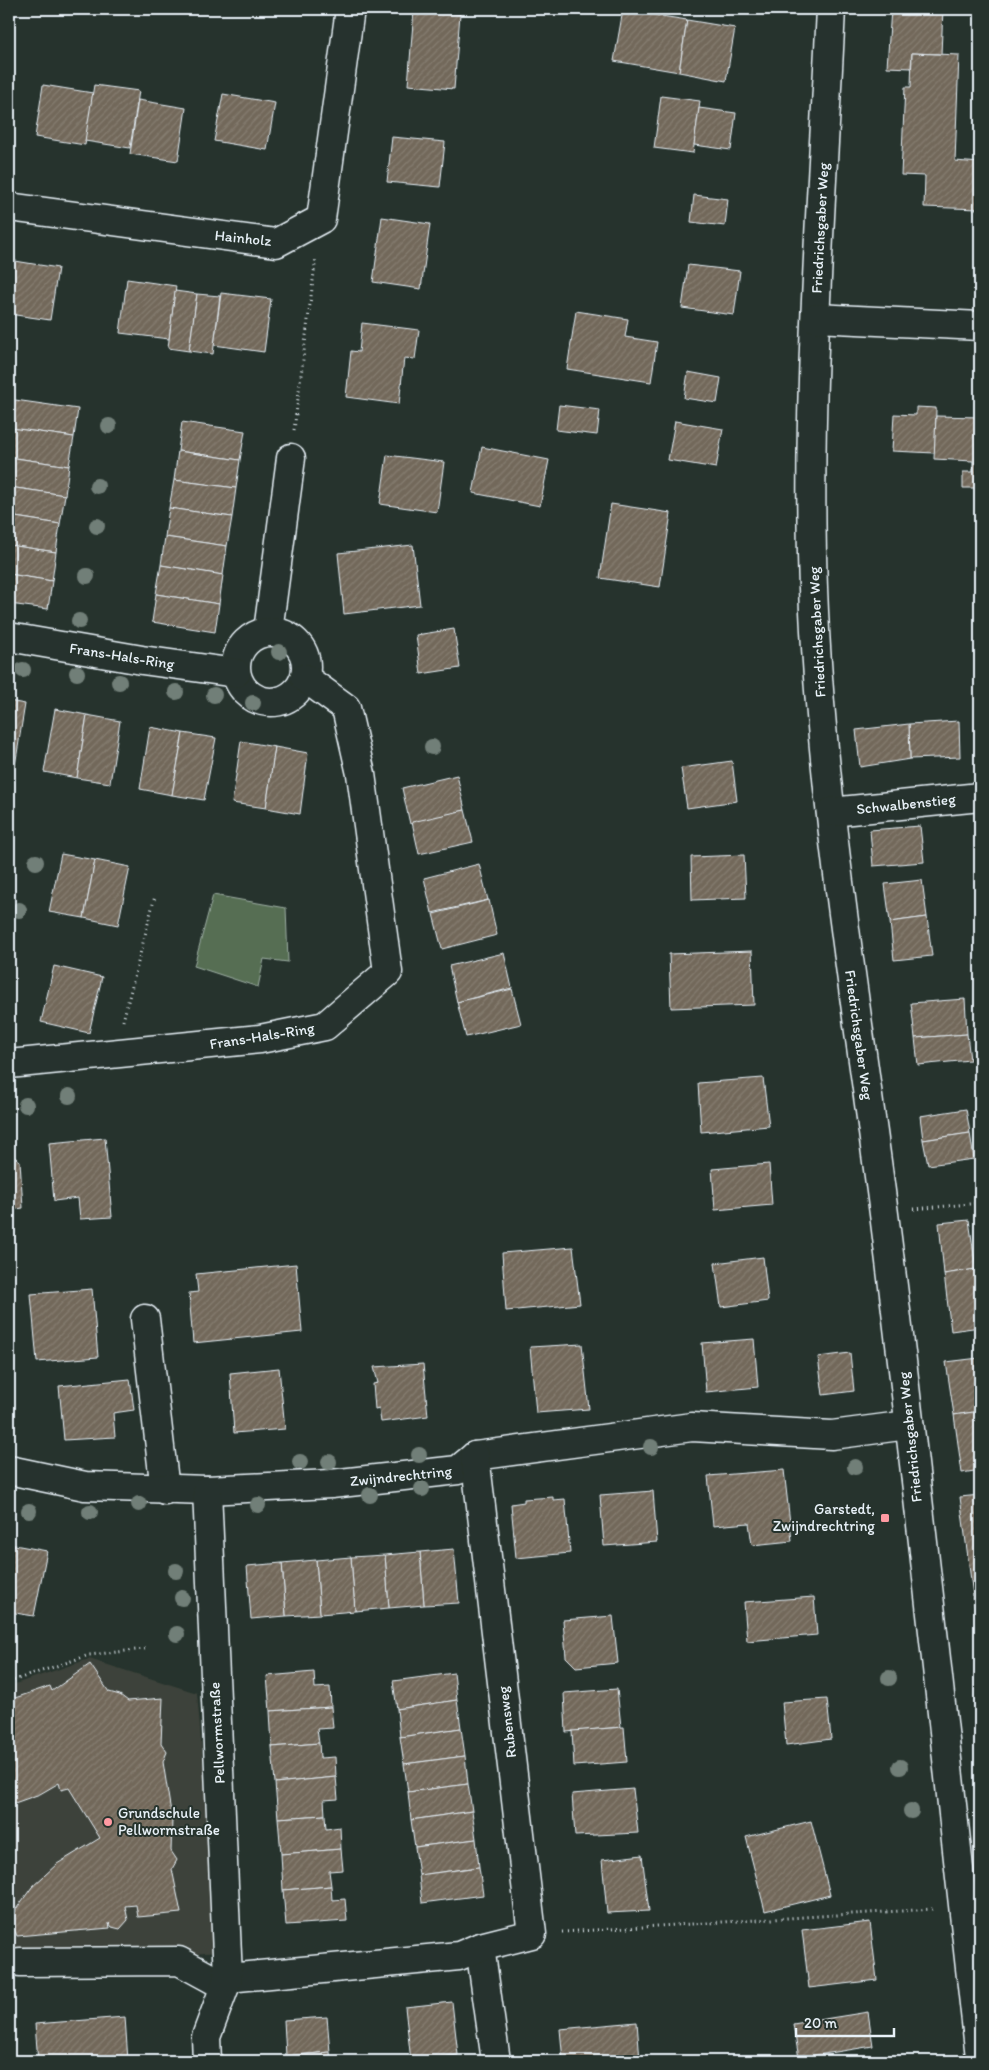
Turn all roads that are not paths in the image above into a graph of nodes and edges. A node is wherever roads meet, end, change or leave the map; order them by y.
1 (350, 9) edge
2 (831, 9) edge
3 (9, 207) edge
4 (816, 318) junction
5 (980, 326) edge
6 (291, 458) road end
7 (268, 631) junction
8 (9, 638) edge
9 (236, 673) junction
10 (305, 678) junction
11 (980, 797) edge
12 (831, 812) junction
13 (9, 1064) edge
14 (145, 1319) dead end
15 (908, 1425) junction
16 (475, 1456) junction
17 (9, 1470) edge
18 (165, 1490) junction
19 (207, 1490) junction
20 (480, 1947) junction
21 (20, 1962) dead end
22 (227, 1982) junction
23 (980, 2057) edge
24 (207, 2061) edge
25 (496, 2061) edge

1 - 3 street, Hainholz
2 - 4 street, Friedrichsgaber Weg
4 - 5 street
4 - 12 street, Friedrichsgaber Weg
6 - 7 street
7 - 9 street
7 - 10 street
8 - 9 street, Frans-Hals-Ring
9 - 10 street
10 - 13 street, Frans-Hals-Ring
11 - 12 street, Schwalbenstieg
12 - 15 street, Friedrichsgaber Weg
14 - 18 street
15 - 16 street, Zwijndrechtring
15 - 23 street, Friedrichsgaber Weg
16 - 19 street, Zwijndrechtring
16 - 20 street, Rubensweg
17 - 18 street, Zwijndrechtring
18 - 19 street, Zwijndrechtring
19 - 22 street, Pellwormstraße
20 - 22 street
20 - 25 street
21 - 22 street
22 - 24 street, Pellwormstraße

